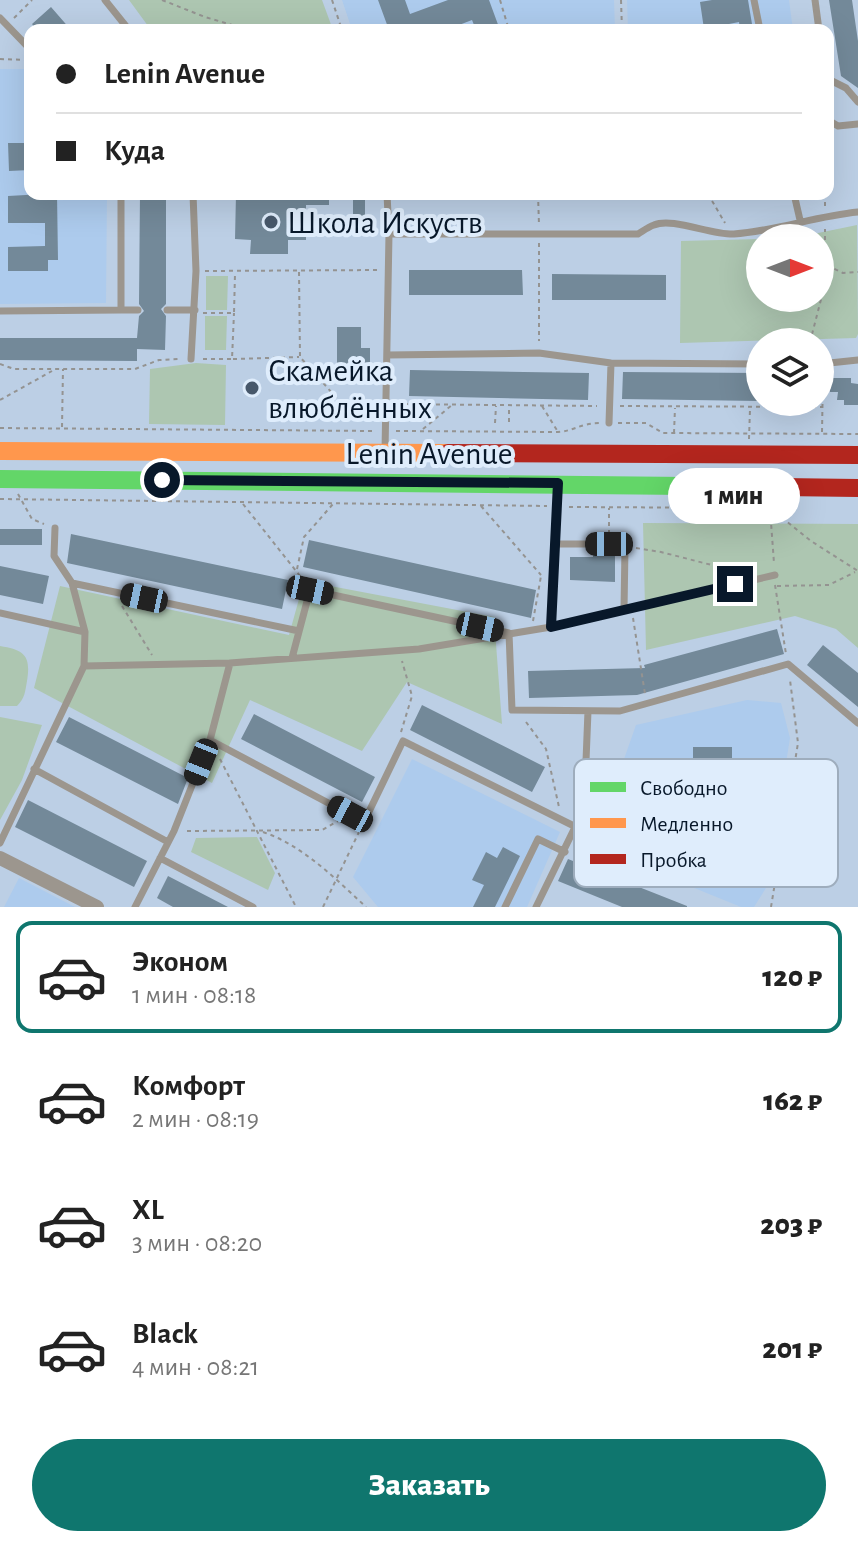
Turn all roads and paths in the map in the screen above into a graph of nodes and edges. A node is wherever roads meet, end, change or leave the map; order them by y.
1 (32, 0) edge
2 (105, 0) edge
3 (162, 0) edge
4 (332, 0) edge
5 (500, 0) edge
6 (621, 0) edge
7 (754, 0) edge
8 (815, 0) edge
9 (3, 22) edge
10 (124, 24) edge
11 (229, 24) edge
12 (340, 24) edge
13 (507, 24) edge
14 (622, 24) edge
15 (759, 24) edge
16 (818, 24) edge
17 (24, 43) edge
18 (0, 59) edge
19 (24, 60) edge
20 (834, 82) edge
21 (858, 102) edge
22 (834, 124) edge
23 (858, 124) edge
24 (121, 200) edge
25 (193, 200) edge
26 (387, 200) edge
27 (538, 200) edge
28 (712, 200) edge
29 (795, 200) edge
30 (825, 200) edge
31 (858, 212) edge
32 (825, 215) junction
33 (800, 220) junction
34 (825, 224) edge
35 (389, 234) junction
36 (539, 234) junction
37 (732, 234) junction
38 (834, 269) edge
39 (388, 270) junction
40 (196, 271) junction
41 (235, 272) junction
42 (299, 272) junction
43 (858, 272) edge
44 (121, 310) junction
45 (138, 310) dead end
46 (167, 310) dead end
47 (0, 311) edge
48 (194, 312) junction
49 (234, 313) junction
50 (539, 353) junction
51 (387, 355) junction
52 (300, 357) junction
53 (191, 359) junction
54 (232, 359) junction
55 (858, 360) edge
56 (611, 363) junction
57 (834, 363) edge
58 (0, 364) edge
59 (746, 364) edge
60 (63, 369) junction
61 (53, 370) junction
62 (0, 400) edge
63 (386, 404) junction
64 (453, 405) junction
65 (496, 405) junction
66 (510, 405) junction
67 (541, 405) junction
68 (609, 406) junction
69 (675, 407) junction
70 (746, 407) edge
71 (750, 416) edge
72 (823, 416) edge
73 (509, 422) dead end
74 (495, 423) dead end
75 (609, 423) junction
76 (0, 428) edge
77 (62, 428) junction
78 (385, 431) junction
79 (421, 431) junction
80 (558, 432) junction
81 (674, 433) junction
82 (749, 434) junction
83 (822, 434) junction
84 (858, 434) edge
85 (748, 444) dead end
86 (0, 451) edge
87 (385, 454) junction
88 (858, 455) edge
89 (0, 479) edge
90 (558, 483) junction
91 (858, 488) edge
92 (0, 499) edge
93 (21, 499) junction
94 (243, 503) junction
95 (333, 504) junction
96 (480, 505) junction
97 (556, 506) junction
98 (609, 507) junction
99 (55, 528) joint
100 (554, 544) junction
101 (609, 544) joint
102 (625, 547) joint
103 (297, 570) junction
104 (858, 570) edge
105 (775, 575) dead end
106 (761, 578) junction
107 (72, 583) junction
108 (775, 586) dead end
109 (310, 590) junction
110 (113, 592) junction
111 (627, 609) junction
112 (0, 613) edge
113 (551, 627) junction
114 (531, 629) junction
115 (299, 631) junction
116 (85, 632) junction
117 (509, 633) junction
118 (398, 651) junction
119 (292, 658) junction
120 (230, 663) junction
121 (788, 664) junction
122 (84, 666) junction
123 (158, 666) junction
124 (647, 703) junction
125 (524, 710) junction
126 (588, 711) junction
127 (858, 723) edge
128 (210, 740) junction
129 (403, 741) junction
130 (586, 759) edge
131 (795, 759) edge
132 (34, 769) junction
133 (350, 814) junction
134 (561, 820) junction
135 (364, 822) junction
136 (574, 826) edge
137 (258, 830) junction
138 (174, 831) junction
139 (574, 832) edge
140 (168, 842) junction
141 (0, 843) edge
142 (565, 852) junction
143 (0, 858) edge
144 (160, 858) junction
145 (336, 879) junction
146 (774, 887) edge
147 (97, 907) edge
148 (135, 907) edge
149 (253, 907) edge
150 (296, 907) edge
151 (323, 907) edge
152 (366, 907) edge
153 (505, 907) edge
154 (536, 907) edge
155 (771, 907) edge

1 - 9 path
2 - 10 lane
3 - 11 path
4 - 12 path
5 - 13 path
6 - 14 path
7 - 15 lane
8 - 16 lane
9 - 17 lane
18 - 19 path
20 - 21 lane
22 - 23 lane
24 - 44 lane
25 - 40 lane
26 - 35 lane
27 - 36 path
28 - 37 path
29 - 33 lane
30 - 32 path
31 - 32 lane
32 - 33 lane
32 - 34 path
33 - 37 lane
35 - 36 lane
35 - 39 lane
36 - 37 lane
36 - 50 path
38 - 43 path
39 - 42 path
39 - 51 lane
40 - 41 path
40 - 48 lane
41 - 42 path
41 - 49 path
42 - 52 path
44 - 45 lane
44 - 47 lane
46 - 48 lane
48 - 49 path
48 - 53 lane
49 - 54 path
50 - 51 lane
50 - 56 lane
51 - 63 lane
52 - 54 path
52 - 63 path
53 - 54 path
53 - 60 path
55 - 57 lane
56 - 59 lane
56 - 68 lane
58 - 61 path
60 - 61 path
60 - 77 path
61 - 62 path
63 - 64 path
63 - 78 lane
64 - 65 path
64 - 79 path
65 - 66 path
65 - 74 path
66 - 67 path
66 - 73 path
67 - 68 path
67 - 80 path
68 - 69 path
68 - 75 lane
69 - 70 path
69 - 81 path
71 - 82 path
72 - 83 path
75 - 80 path
75 - 81 path
76 - 77 path
77 - 78 path
78 - 79 path
78 - 87 lane
79 - 80 path
81 - 82 path
82 - 83 path
82 - 85 path
83 - 84 path
86 - 87 main road, Lenin Avenue
87 - 88 main road, Lenin Avenue
89 - 90 main road, Lenin Avenue
90 - 91 main road, Lenin Avenue
90 - 97 lane
92 - 93 path
93 - 94 path
93 - 99 path
94 - 95 path
94 - 103 path
95 - 96 path
95 - 103 path
96 - 97 path
96 - 114 path
97 - 98 path
97 - 100 lane
98 - 101 path
98 - 104 path
99 - 107 lane
100 - 101 lane
100 - 113 lane
102 - 106 path
102 - 111 lane
103 - 109 path
104 - 108 path
105 - 106 lane
106 - 111 lane
107 - 110 lane
107 - 116 lane
109 - 115 lane
109 - 117 lane
110 - 115 lane
110 - 123 path
111 - 113 lane
111 - 124 path
112 - 116 lane
113 - 114 lane
114 - 117 lane
115 - 119 lane
116 - 122 lane
117 - 118 lane
117 - 125 lane
118 - 119 lane
118 - 129 path
119 - 120 lane
120 - 123 lane
120 - 128 lane
121 - 124 lane
121 - 127 lane
121 - 131 path
122 - 123 lane
122 - 132 lane
124 - 126 lane
125 - 126 lane
125 - 134 path
126 - 130 lane
128 - 133 lane
128 - 137 path
128 - 138 lane
129 - 134 lane
129 - 135 lane
132 - 140 lane
132 - 141 lane
133 - 135 lane
133 - 137 path
134 - 136 lane
135 - 145 path
137 - 138 path
137 - 145 path
137 - 150 path
138 - 140 lane
139 - 142 lane
140 - 144 lane
142 - 153 lane
142 - 154 lane
143 - 147 street
144 - 148 lane
144 - 149 lane
145 - 151 path
145 - 152 path
146 - 155 path

